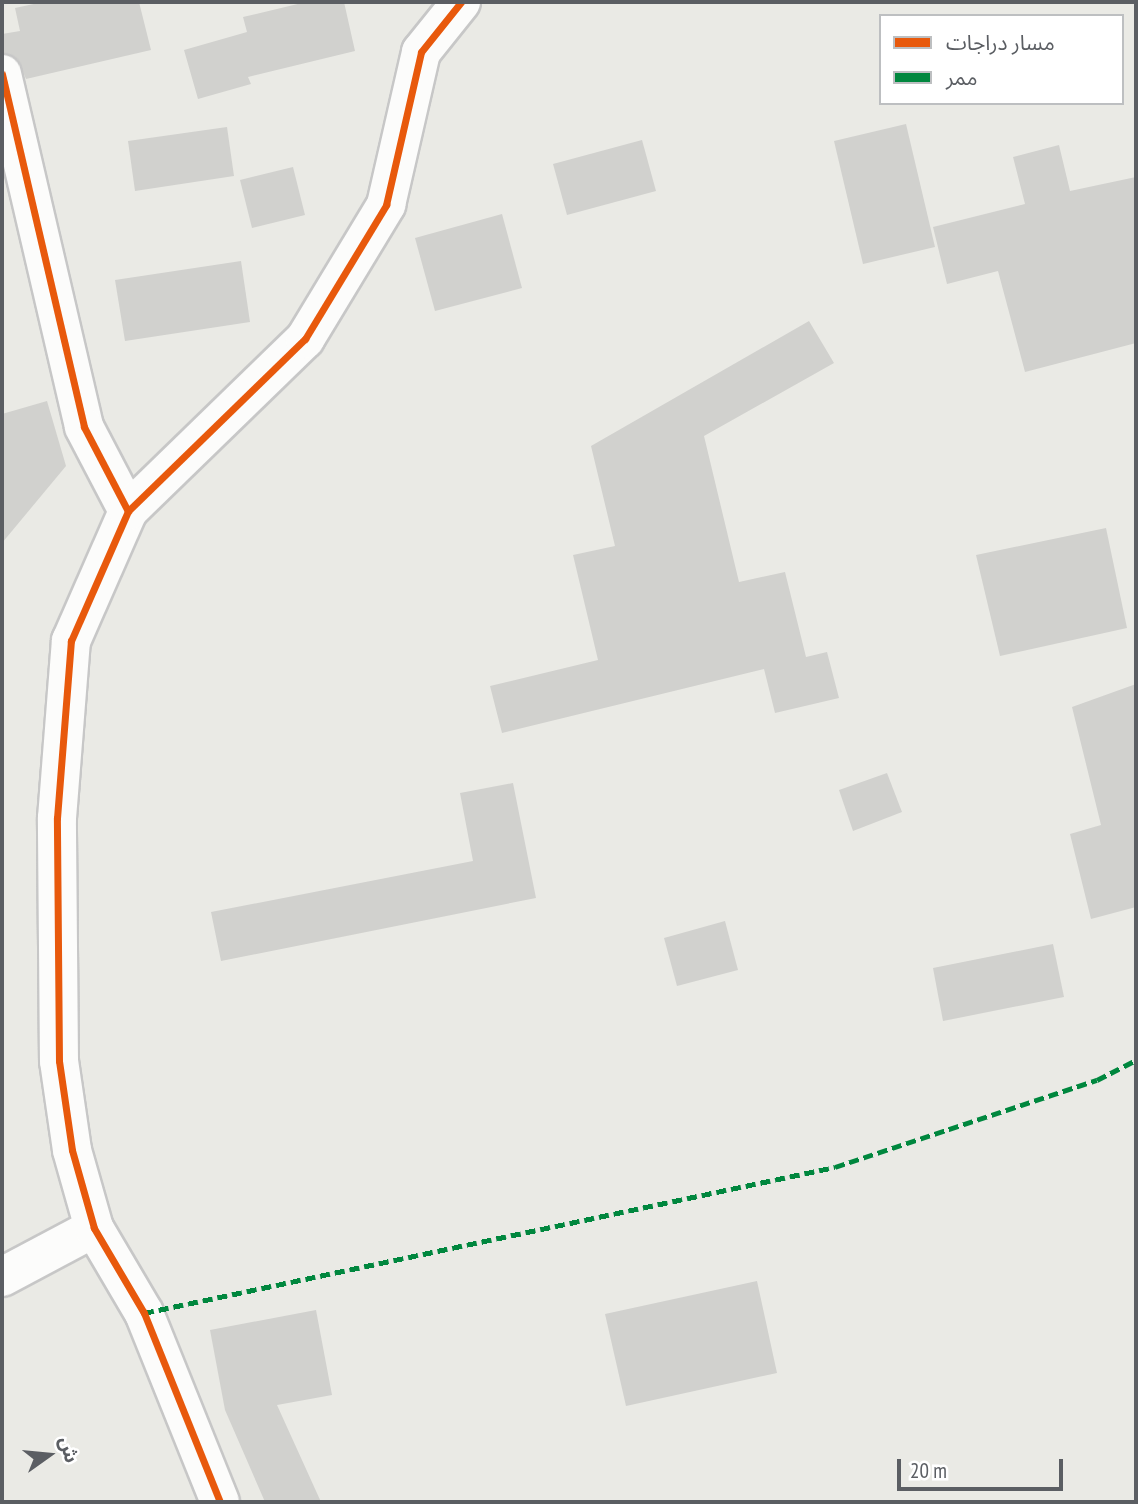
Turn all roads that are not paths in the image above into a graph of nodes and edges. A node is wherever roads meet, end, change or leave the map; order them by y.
1 (461, 2) edge
2 (2, 74) edge
3 (128, 511) junction
4 (94, 1228) junction
5 (2, 1277) edge
6 (220, 1502) edge

1 - 3 street
2 - 3 street
3 - 4 street
4 - 5 street
4 - 6 street

